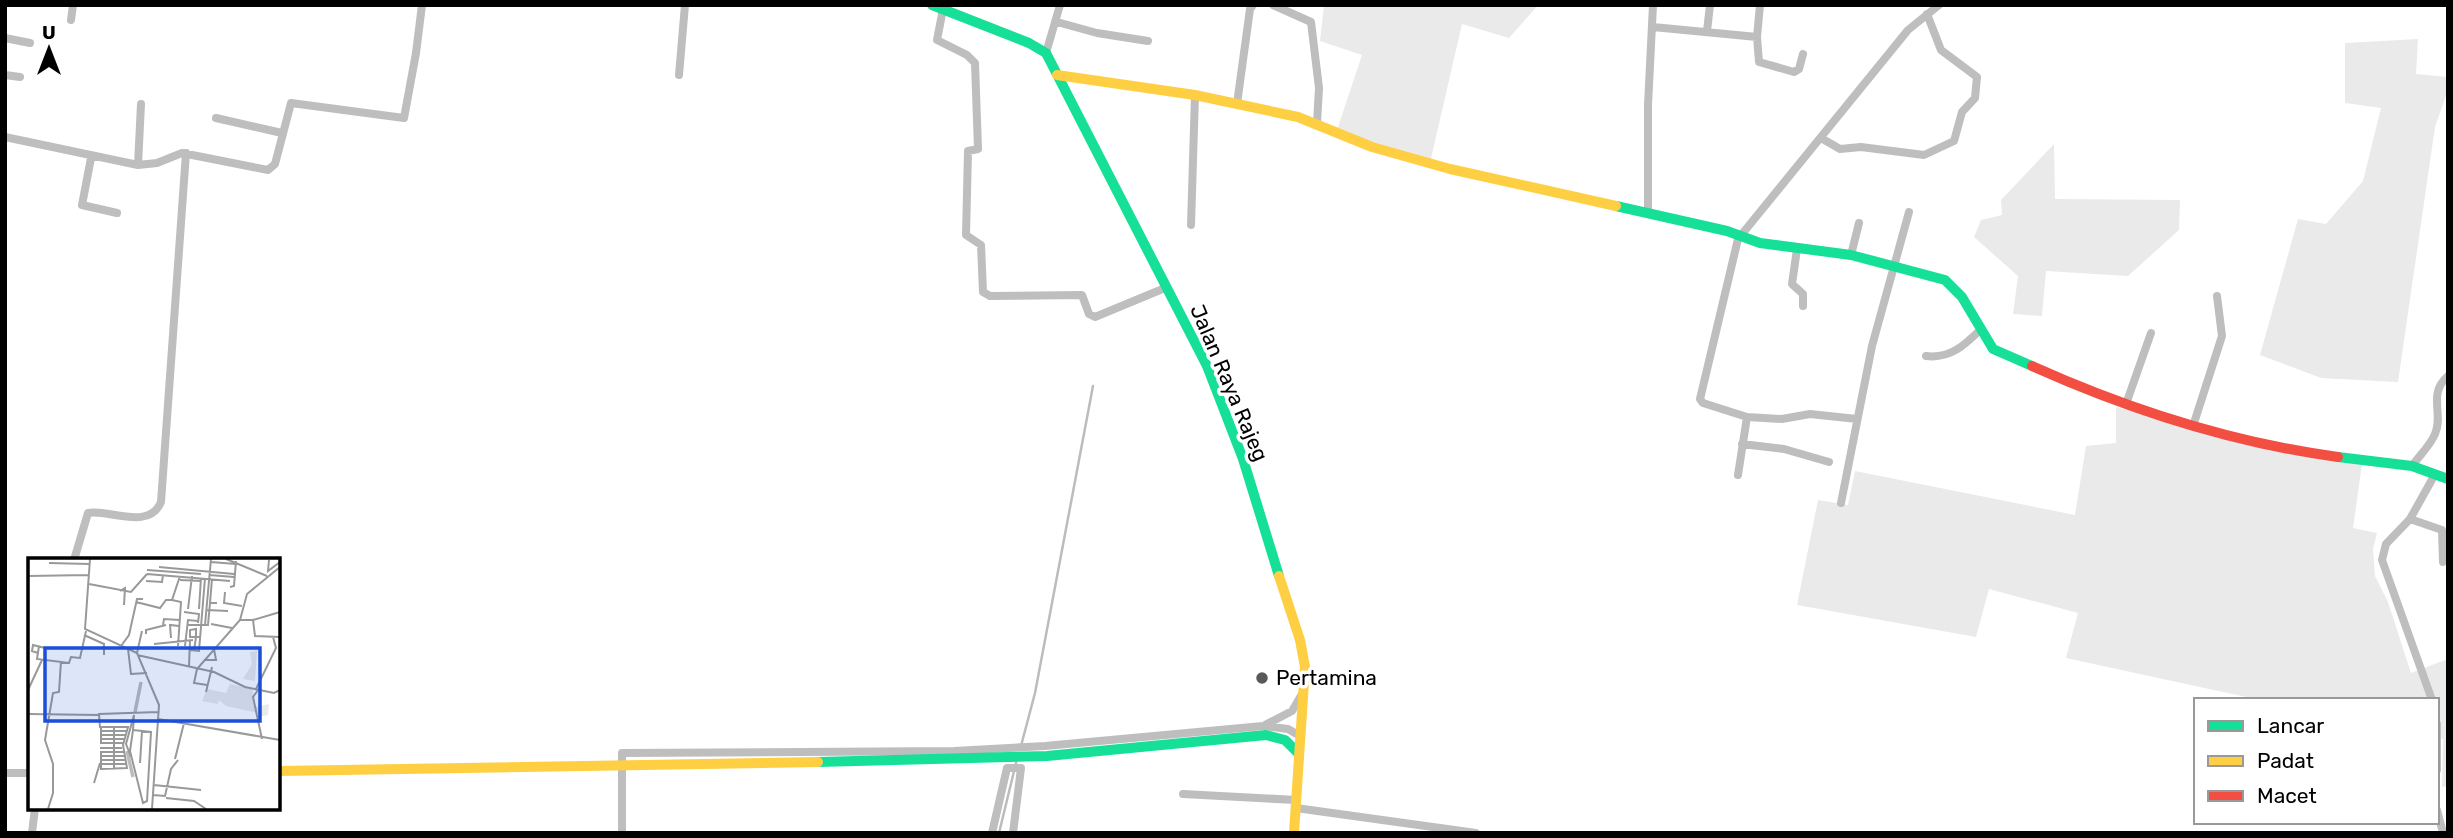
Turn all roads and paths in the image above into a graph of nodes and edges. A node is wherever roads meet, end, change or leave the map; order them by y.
1 (73, 5) edge
2 (422, 5) edge
3 (685, 5) edge
4 (1060, 5) edge
5 (1253, 5) edge
6 (1273, 5) edge
7 (1653, 5) edge
8 (1710, 5) edge
9 (1760, 5) edge
10 (1939, 5) edge
11 (937, 7) edge
12 (1927, 14) junction
13 (71, 20) dead end
14 (1057, 22) junction
15 (1653, 27) junction
16 (1708, 28) junction
17 (1757, 37) junction
18 (5, 38) edge
19 (1148, 41) dead end
20 (30, 43) dead end
21 (1046, 52) junction
22 (1803, 54) dead end
23 (5, 75) edge
24 (680, 75) dead end
25 (1057, 75) junction
26 (20, 77) dead end
27 (1195, 95) junction
28 (141, 104) dead end
29 (1237, 104) junction
30 (216, 118) dead end
31 (1317, 123) junction
32 (282, 134) junction
33 (5, 137) edge
34 (1821, 138) junction
35 (186, 153) junction
36 (91, 158) junction
37 (138, 165) junction
38 (1909, 212) dead end
39 (117, 213) dead end
40 (1647, 213) junction
41 (1860, 223) dead end
42 (1191, 225) dead end
43 (1740, 235) junction
44 (1797, 249) junction
45 (1851, 255) junction
46 (1896, 265) junction
47 (1165, 288) junction
48 (2217, 296) dead end
49 (1802, 306) dead end
50 (1981, 329) junction
51 (2151, 333) dead end
52 (1926, 356) dead end
53 (2448, 376) edge
54 (2126, 404) junction
55 (1747, 417) junction
56 (1857, 419) junction
57 (2194, 423) junction
58 (1742, 444) junction
59 (1829, 462) dead end
60 (2412, 466) junction
61 (1738, 475) dead end
62 (2434, 476) junction
63 (2448, 479) edge
64 (1842, 503) dead end
65 (2410, 519) junction
66 (75, 558) edge
67 (2442, 562) dead end
68 (1302, 694) junction
69 (2431, 698) edge
70 (1262, 726) junction
71 (1300, 736) junction
72 (1299, 754) junction
73 (622, 766) junction
74 (280, 771) edge
75 (5, 773) edge
76 (28, 773) edge
77 (1183, 794) dead end
78 (1296, 804) junction
79 (35, 810) edge
80 (32, 833) edge
81 (622, 833) edge
82 (992, 833) edge
83 (1013, 833) edge
84 (1294, 833) edge
85 (1476, 833) edge

1 - 13 street
2 - 32 street
3 - 24 street
4 - 14 street
5 - 29 street
6 - 31 street
7 - 15 street
8 - 16 street
9 - 17 street
10 - 12 street
11 - 21 street
11 - 47 street
12 - 34 street
12 - 34 street
14 - 19 street
14 - 21 street
15 - 16 street
15 - 40 street
16 - 17 street
17 - 22 street
18 - 20 street
21 - 25 street, Jalan Raya Rajeg
23 - 26 street
25 - 27 street
25 - 47 street, Jalan Raya Rajeg
27 - 29 street
27 - 42 street
28 - 37 street
29 - 31 street
30 - 32 street
31 - 40 street
32 - 35 street
33 - 36 street
34 - 43 street
35 - 37 street
35 - 66 street
36 - 37 street
36 - 39 street
38 - 46 street
40 - 43 street
41 - 45 street
43 - 44 street
43 - 55 street
44 - 45 street
44 - 49 street
45 - 46 street
46 - 50 street
46 - 56 street
47 - 68 street, Jalan Raya Rajeg
48 - 57 street
50 - 52 street
50 - 54 street
51 - 54 street
53 - 60 street
54 - 57 street
55 - 56 street
55 - 58 street
56 - 64 street
57 - 60 street
58 - 59 street
58 - 61 street
60 - 62 street
62 - 63 street
62 - 65 street
65 - 67 street
65 - 69 street
68 - 70 street
68 - 71 street, Jalan Raya Rajeg
70 - 71 street
70 - 73 street
71 - 72 street, Jalan Raya Rajeg
72 - 73 street
72 - 78 street, Jalan Raya Rajeg
73 - 74 street
73 - 81 street
75 - 76 street
77 - 78 street
78 - 84 street, Jalan Raya Rajeg
78 - 85 street
79 - 80 street
82 - 83 street

